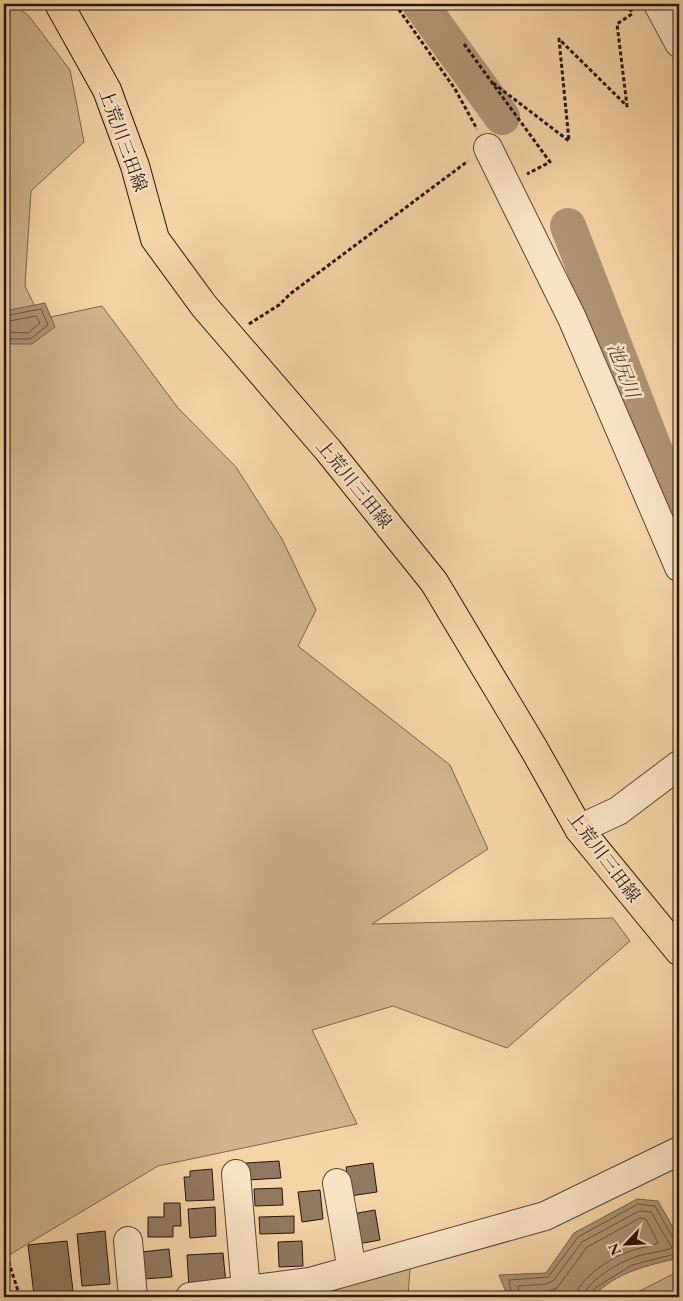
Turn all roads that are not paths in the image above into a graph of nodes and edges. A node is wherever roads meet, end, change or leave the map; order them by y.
1 (59, 4) edge
2 (659, 4) edge
3 (679, 43) edge
4 (488, 148) road end
5 (679, 567) edge
6 (679, 765) edge
7 (579, 830) junction
8 (679, 951) edge
9 (679, 1151) edge
10 (236, 1174) dead end
11 (337, 1183) dead end
12 (128, 1242) dead end
13 (352, 1270) junction
14 (309, 1289) edge
15 (246, 1290) junction
16 (133, 1297) edge
17 (190, 1297) edge

1 - 7 main road, 上荒川三田線
2 - 3 street
4 - 5 street
6 - 7 street
7 - 8 main road, 上荒川三田線
9 - 13 street
10 - 15 street
11 - 13 street
12 - 16 street
13 - 14 street
14 - 15 street
15 - 17 street

